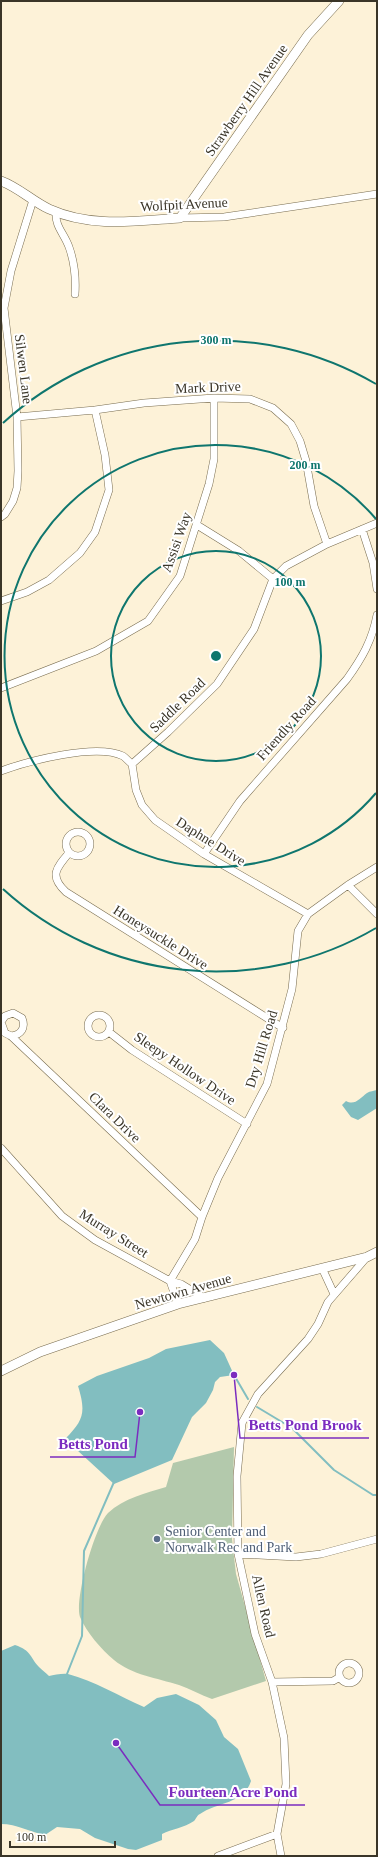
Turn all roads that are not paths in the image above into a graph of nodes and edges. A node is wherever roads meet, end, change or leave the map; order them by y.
1 (339, 1) edge
2 (1, 180) edge
3 (377, 194) edge
4 (33, 200) junction
5 (56, 212) junction
6 (180, 218) junction
7 (75, 294) dead end
8 (214, 398) junction
9 (95, 410) junction
10 (17, 417) junction
11 (1, 517) edge
12 (377, 523) edge
13 (197, 525) junction
14 (362, 529) junction
15 (327, 544) junction
16 (273, 579) junction
17 (377, 590) edge
18 (1, 601) edge
19 (377, 615) edge
20 (1, 688) edge
21 (132, 764) junction
22 (1, 771) edge
23 (69, 853) dead end
24 (204, 854) junction
25 (377, 867) edge
26 (348, 885) junction
27 (308, 914) junction
28 (377, 914) edge
29 (283, 1028) junction
30 (109, 1032) dead end
31 (11, 1036) dead end
32 (247, 1124) junction
33 (1, 1148) edge
34 (202, 1217) junction
35 (377, 1252) edge
36 (367, 1257) junction
37 (322, 1268) junction
38 (170, 1281) junction
39 (334, 1294) junction
40 (204, 1298) junction
41 (178, 1304) junction
42 (1, 1371) edge
43 (377, 1539) edge
44 (238, 1554) junction
45 (340, 1678) dead end
46 (272, 1682) junction
47 (277, 1834) junction
48 (218, 1856) edge
49 (281, 1856) edge

1 - 6 street, Strawberry Hill Avenue
2 - 4 street, Wolfpit Avenue
3 - 6 street, Wolfpit Avenue
4 - 5 street, Wolfpit Avenue
4 - 10 street, Silwen Lane
5 - 6 street, Wolfpit Avenue
5 - 7 street
8 - 9 street, Mark Drive
8 - 13 street, Assisi Way
8 - 15 street, Mark Drive
9 - 10 street, Mark Drive
9 - 18 street
10 - 11 street, Silwen Lane
12 - 14 street, Saddle Road
13 - 16 street
13 - 20 street, Assisi Way
14 - 15 street, Saddle Road
14 - 17 street
15 - 16 street, Saddle Road
16 - 21 street, Saddle Road
19 - 24 street, Friendly Road
21 - 22 street
21 - 24 street, Daphne Drive
23 - 29 street, Honeysuckle Drive
24 - 27 street, Daphne Drive
25 - 26 street, Dry Hill Road
26 - 27 street, Dry Hill Road
26 - 28 street
27 - 29 street, Dry Hill Road
29 - 32 street, Dry Hill Road
30 - 32 street, Sleepy Hollow Drive
31 - 34 street, Clara Drive
32 - 34 street, Dry Hill Road
33 - 38 street, Murray Street
34 - 38 street, Dry Hill Road
35 - 36 street, Newtown Avenue
36 - 37 street, Newtown Avenue
36 - 39 street, Allen Road
37 - 39 street
37 - 40 street, Newtown Avenue
38 - 40 street, Murray Street
38 - 41 street
39 - 44 street, Allen Road
40 - 41 street, Newtown Avenue
41 - 42 street, Newtown Avenue
43 - 44 street
44 - 46 street, Allen Road
45 - 46 street
46 - 47 street, Allen Road
47 - 48 street
47 - 49 street, Allen Road

